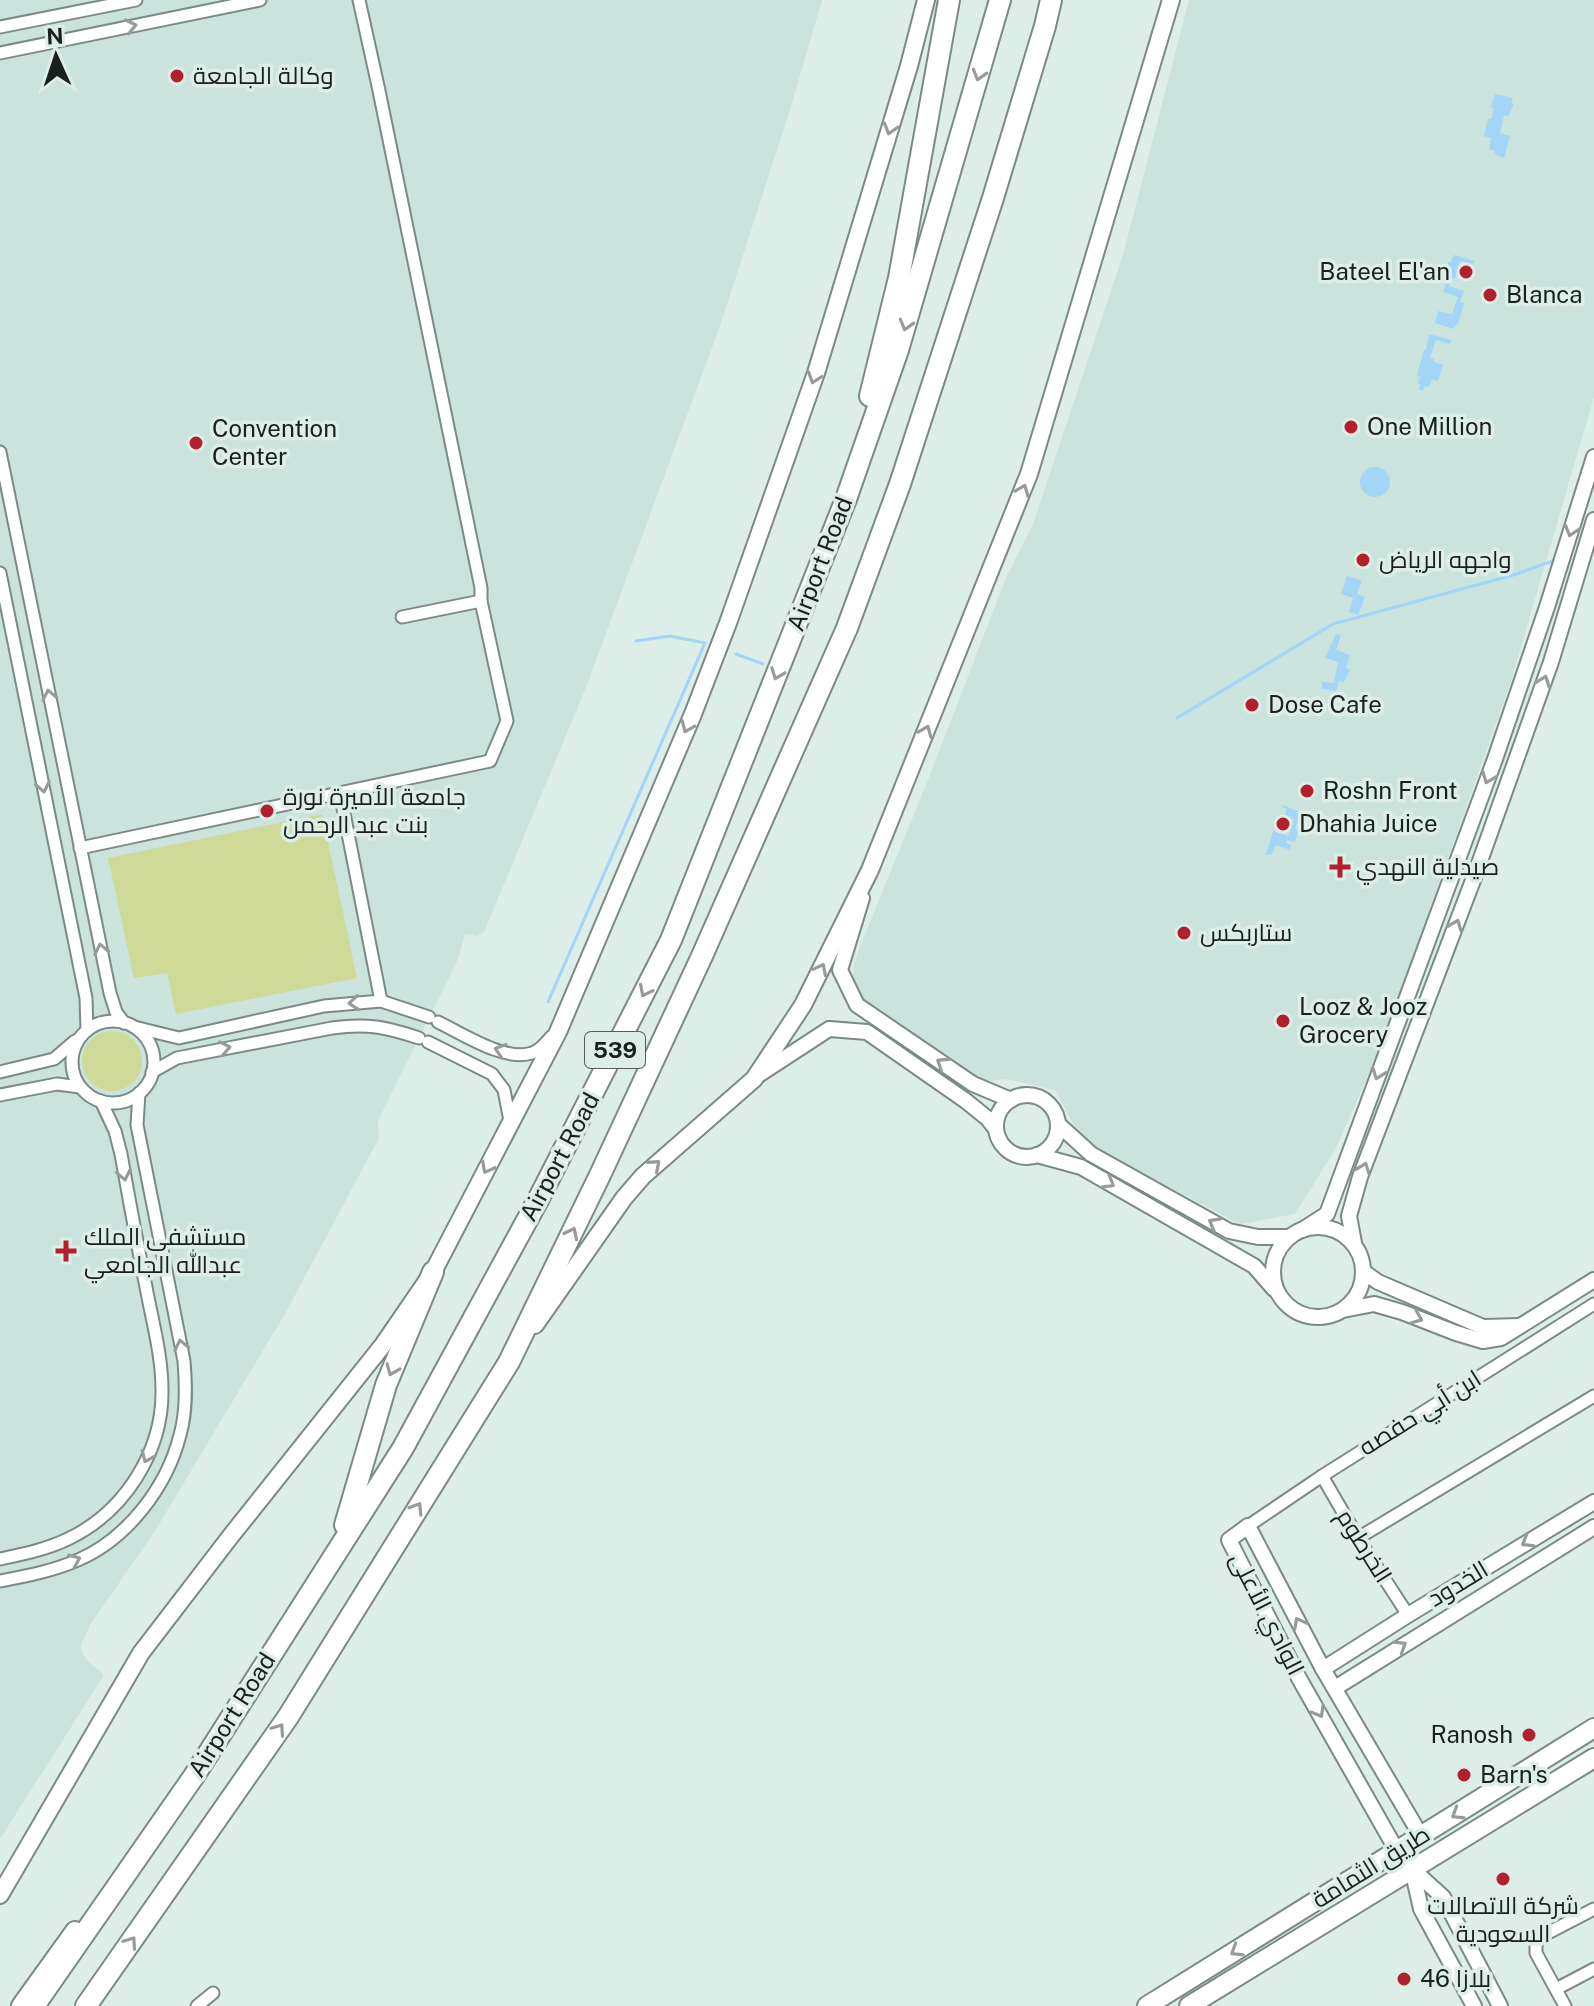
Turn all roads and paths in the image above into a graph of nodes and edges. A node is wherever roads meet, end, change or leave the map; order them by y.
1 (136, 0) edge
2 (260, 0) edge
3 (359, 0) edge
4 (926, 0) edge
5 (949, 0) edge
6 (1000, 0) edge
7 (1051, 0) edge
8 (1171, 0) edge
9 (0, 27) edge
10 (0, 53) edge
11 (0, 452) edge
12 (1594, 457) edge
13 (842, 509) junction
14 (1594, 520) edge
15 (0, 573) edge
16 (481, 601) junction
17 (402, 617) dead end
18 (340, 793) junction
19 (80, 848) junction
20 (870, 870) junction
21 (671, 940) junction
22 (702, 956) junction
23 (381, 1001) junction
24 (129, 1025) junction
25 (558, 1032) junction
26 (83, 1034) junction
27 (0, 1072) edge
28 (152, 1072) junction
29 (754, 1079) junction
30 (80, 1087) junction
31 (139, 1093) junction
32 (0, 1095) edge
33 (1011, 1100) junction
34 (101, 1101) junction
35 (511, 1123) junction
36 (1058, 1124) junction
37 (995, 1128) junction
38 (1037, 1155) junction
39 (1295, 1233) junction
40 (1354, 1243) junction
41 (433, 1272) junction
42 (1364, 1272) junction
43 (1594, 1280) edge
44 (1277, 1292) junction
45 (1594, 1304) edge
46 (1342, 1310) junction
47 (1521, 1326) junction
48 (509, 1362) junction
49 (1594, 1396) edge
50 (1322, 1476) junction
51 (1594, 1502) edge
52 (1248, 1526) junction
53 (1594, 1527) edge
54 (1358, 1538) junction
55 (339, 1547) junction
56 (0, 1559) edge
57 (0, 1581) edge
58 (1408, 1615) junction
59 (1323, 1669) junction
60 (1335, 1688) junction
61 (1594, 1728) edge
62 (1594, 1758) edge
63 (194, 1776) junction
64 (1421, 1836) junction
65 (1397, 1851) junction
66 (1412, 1869) junction
67 (0, 1895) edge
68 (1594, 1909) edge
69 (1594, 1969) edge
70 (1556, 1989) junction
71 (213, 1993) dead end
72 (21, 2006) edge
73 (34, 2006) edge
74 (86, 2006) edge
75 (197, 2006) edge
76 (1147, 2006) edge
77 (1189, 2006) edge
78 (1474, 2006) edge
79 (1500, 2006) edge
80 (1565, 2006) edge

1 - 9 street
10 -> 2 street
3 - 16 street
4 -> 25 main road
5 - 13 highway
6 -> 13 highway, Airport Road / 539
7 - 22 highway, Airport Road / 539
20 -> 8 main road
19 -> 11 street
12 -> 39 street
13 -> 21 highway, Airport Road / 539
40 -> 14 street
15 -> 26 street
16 - 17 street
16 - 18 street
18 - 19 street
18 - 23 street
24 -> 19 street
29 -> 20 main road
33 -> 20 street
21 - 22 highway
21 -> 55 highway, Airport Road / 539
48 -> 22 highway, Airport Road / 539
23 -> 24 street
25 -> 23 street
24 - 26 street
24 - 28 street
25 - 35 main road
26 - 27 street
26 - 30 street
28 - 31 street
28 -> 35 street
29 - 37 street
48 -> 29 main road
30 - 32 street
30 - 34 street
31 - 34 street
57 -> 31 street
33 - 36 street
33 - 37 street
34 -> 56 street
35 -> 41 main road
36 - 38 street
39 -> 36 street
37 - 38 street
38 -> 44 street
39 - 40 street
39 - 44 street
40 - 42 street
41 -> 55 highway
41 - 67 main road
42 - 46 street
42 - 47 street
43 - 47 street
44 - 46 street
45 - 50 street, ابن أبي حفصه
46 -> 47 street
74 -> 48 highway, Airport Road / 539
49 - 54 street
50 - 52 street, ابن أبي حفصه
50 - 54 street, الخرطوم
51 -> 58 street, الخدود
59 -> 52 street, الوادي الأعلى
52 -> 65 street, الوادي الأعلى
60 -> 53 street, الخدود
54 - 58 street, الخرطوم
55 - 63 highway, Airport Road / 539
58 - 59 street, الخدود
59 - 60 street, الوادي الأعلى
60 - 64 street, الوادي الأعلى
61 -> 64 main road, طريق الثمامة
62 - 66 main road, طريق الثمامة
63 - 72 main road
63 - 73 highway, Airport Road / 539
64 - 65 main road, طريق الثمامة
65 -> 76 main road, طريق الثمامة
66 - 77 main road, طريق الثمامة
66 - 78 street
66 - 79 street
68 - 70 street
69 - 70 street
70 - 80 street
71 - 75 street

